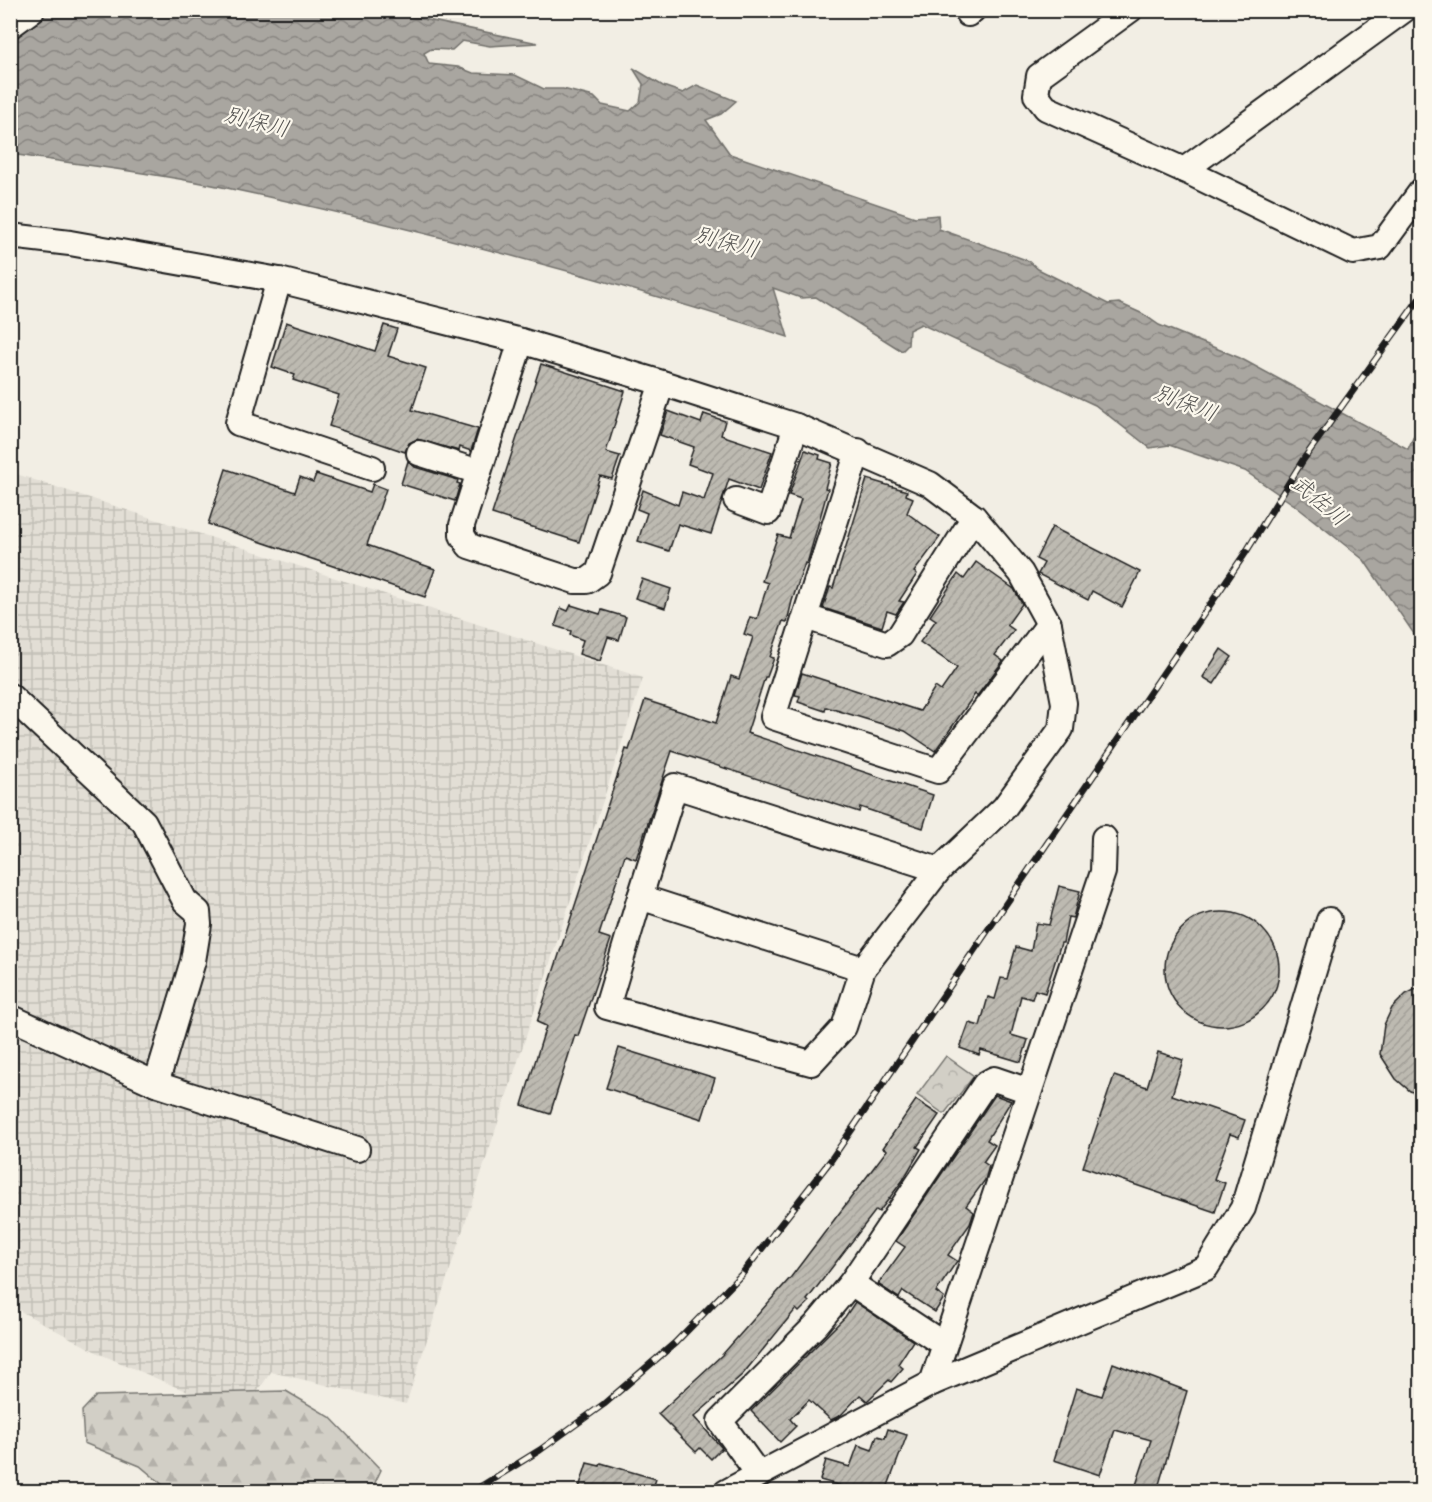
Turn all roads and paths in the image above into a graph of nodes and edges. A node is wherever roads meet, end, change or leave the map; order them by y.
1 (32, 10) edge
2 (966, 10) edge
3 (973, 10) edge
4 (1130, 10) edge
5 (1404, 10) edge
6 (10, 26) edge
7 (1184, 170) junction
8 (1422, 190) edge
9 (10, 236) edge
10 (279, 280) junction
11 (521, 341) junction
12 (662, 382) junction
13 (796, 426) junction
14 (858, 451) junction
15 (419, 453) dead end
16 (372, 468) dead end
17 (479, 472) junction
18 (736, 500) dead end
19 (974, 518) junction
20 (806, 617) junction
21 (1049, 624) junction
22 (10, 696) edge
23 (1104, 837) dead end
24 (939, 870) junction
25 (640, 897) junction
26 (1329, 920) dead end
27 (863, 969) junction
28 (10, 1017) edge
29 (156, 1084) junction
30 (1029, 1091) junction
31 (357, 1149) dead end
32 (851, 1283) junction
33 (944, 1344) junction
34 (932, 1383) junction
35 (745, 1486) edge

1 - 6 street
2 - 3 street
4 - 7 street
5 - 7 street
7 - 8 street
9 - 10 street
10 - 11 street
10 - 16 street
11 - 12 street
11 - 17 street
12 - 13 street
12 - 17 street
13 - 14 street
13 - 18 street
14 - 19 street
14 - 20 street
15 - 17 street
19 - 20 street
19 - 21 street
20 - 21 street
21 - 24 street
22 - 29 street
23 - 30 street
24 - 25 street
24 - 27 street
25 - 27 street
25 - 27 street
26 - 34 street
28 - 29 street
29 - 31 street
30 - 32 street
30 - 33 street
32 - 33 street
32 - 35 street
33 - 34 street
34 - 35 street

